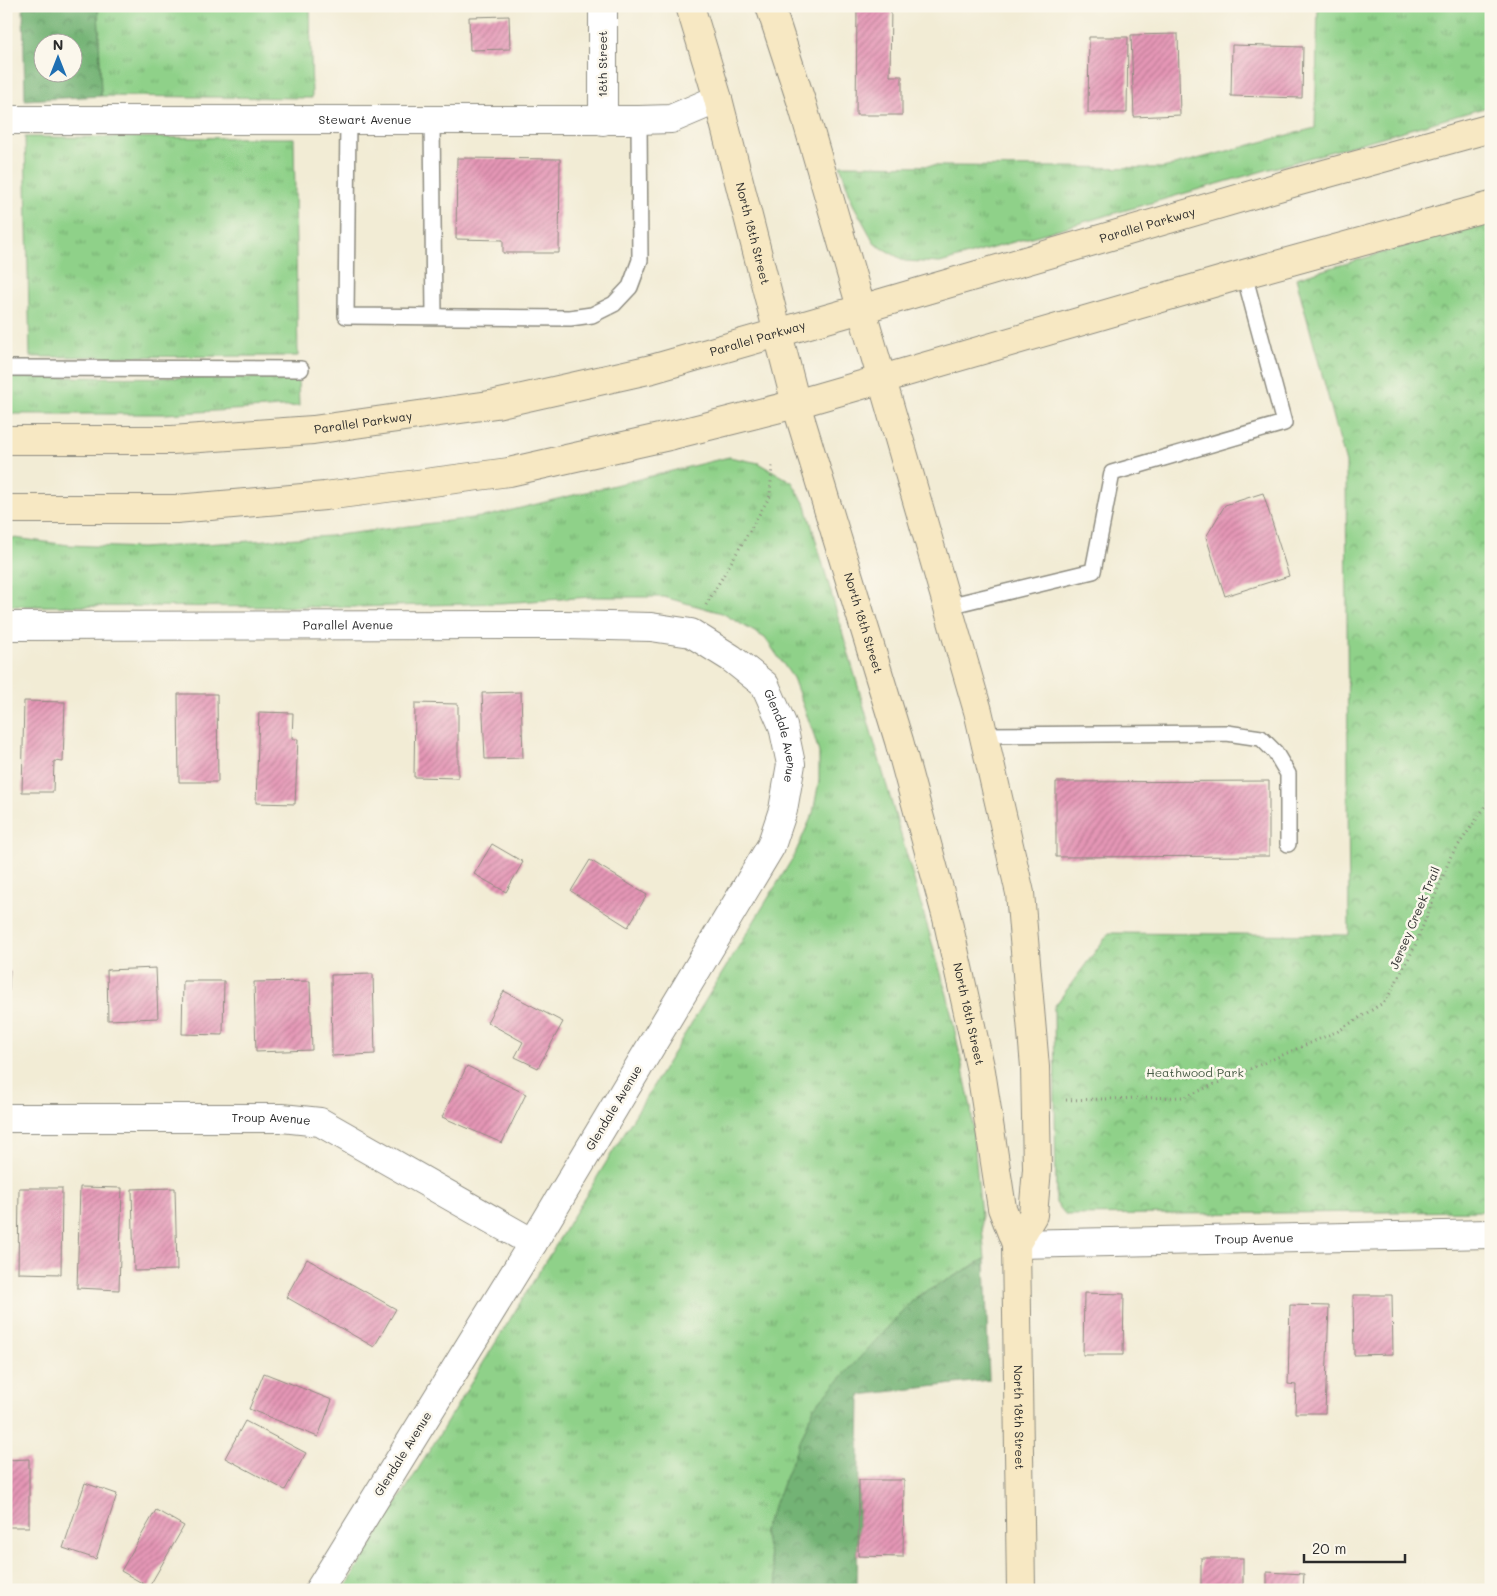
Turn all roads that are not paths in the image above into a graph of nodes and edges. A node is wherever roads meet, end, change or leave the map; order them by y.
1 (602, 6) edge
2 (690, 6) edge
3 (770, 6) edge
4 (718, 99) junction
5 (6, 120) edge
6 (348, 120) junction
7 (639, 120) junction
8 (432, 121) junction
9 (603, 121) junction
10 (1491, 128) edge
11 (1491, 206) edge
12 (1244, 274) junction
13 (861, 309) junction
14 (434, 316) junction
15 (778, 332) junction
16 (6, 368) edge
17 (301, 368) dead end
18 (882, 379) junction
19 (796, 404) junction
20 (6, 440) edge
21 (6, 509) edge
22 (948, 606) junction
23 (6, 626) edge
24 (691, 633) joint
25 (984, 735) junction
26 (1288, 844) dead end
27 (6, 1118) edge
28 (1491, 1234) edge
29 (534, 1242) junction
30 (1016, 1244) junction
31 (319, 1590) edge
32 (1021, 1590) edge

1 - 9 street, 18th Street
2 - 4 main road, North 18th Street
3 - 13 main road
4 - 7 street, Stewart Avenue
4 - 15 main road, North 18th Street
5 - 6 street, Stewart Avenue
6 - 8 street, Stewart Avenue
6 - 14 lane
7 - 9 street, Stewart Avenue
7 - 14 lane
8 - 9 street, Stewart Avenue
8 - 14 lane
10 - 13 main road, Parallel Parkway
11 - 12 main road
12 - 18 main road
12 - 22 lane
13 - 15 main road, Parallel Parkway
13 - 18 main road
15 - 19 main road, North 18th Street
15 - 20 main road, Parallel Parkway
16 - 17 lane
18 - 19 main road
18 - 22 main road
19 - 21 main road
19 - 30 main road, North 18th Street
22 - 25 main road
23 - 24 street, Parallel Avenue
24 - 29 street, Glendale Avenue
25 - 26 lane
25 - 30 main road
27 - 29 street, Troup Avenue
28 - 30 street, Troup Avenue
29 - 31 street, Glendale Avenue
30 - 32 main road, North 18th Street

